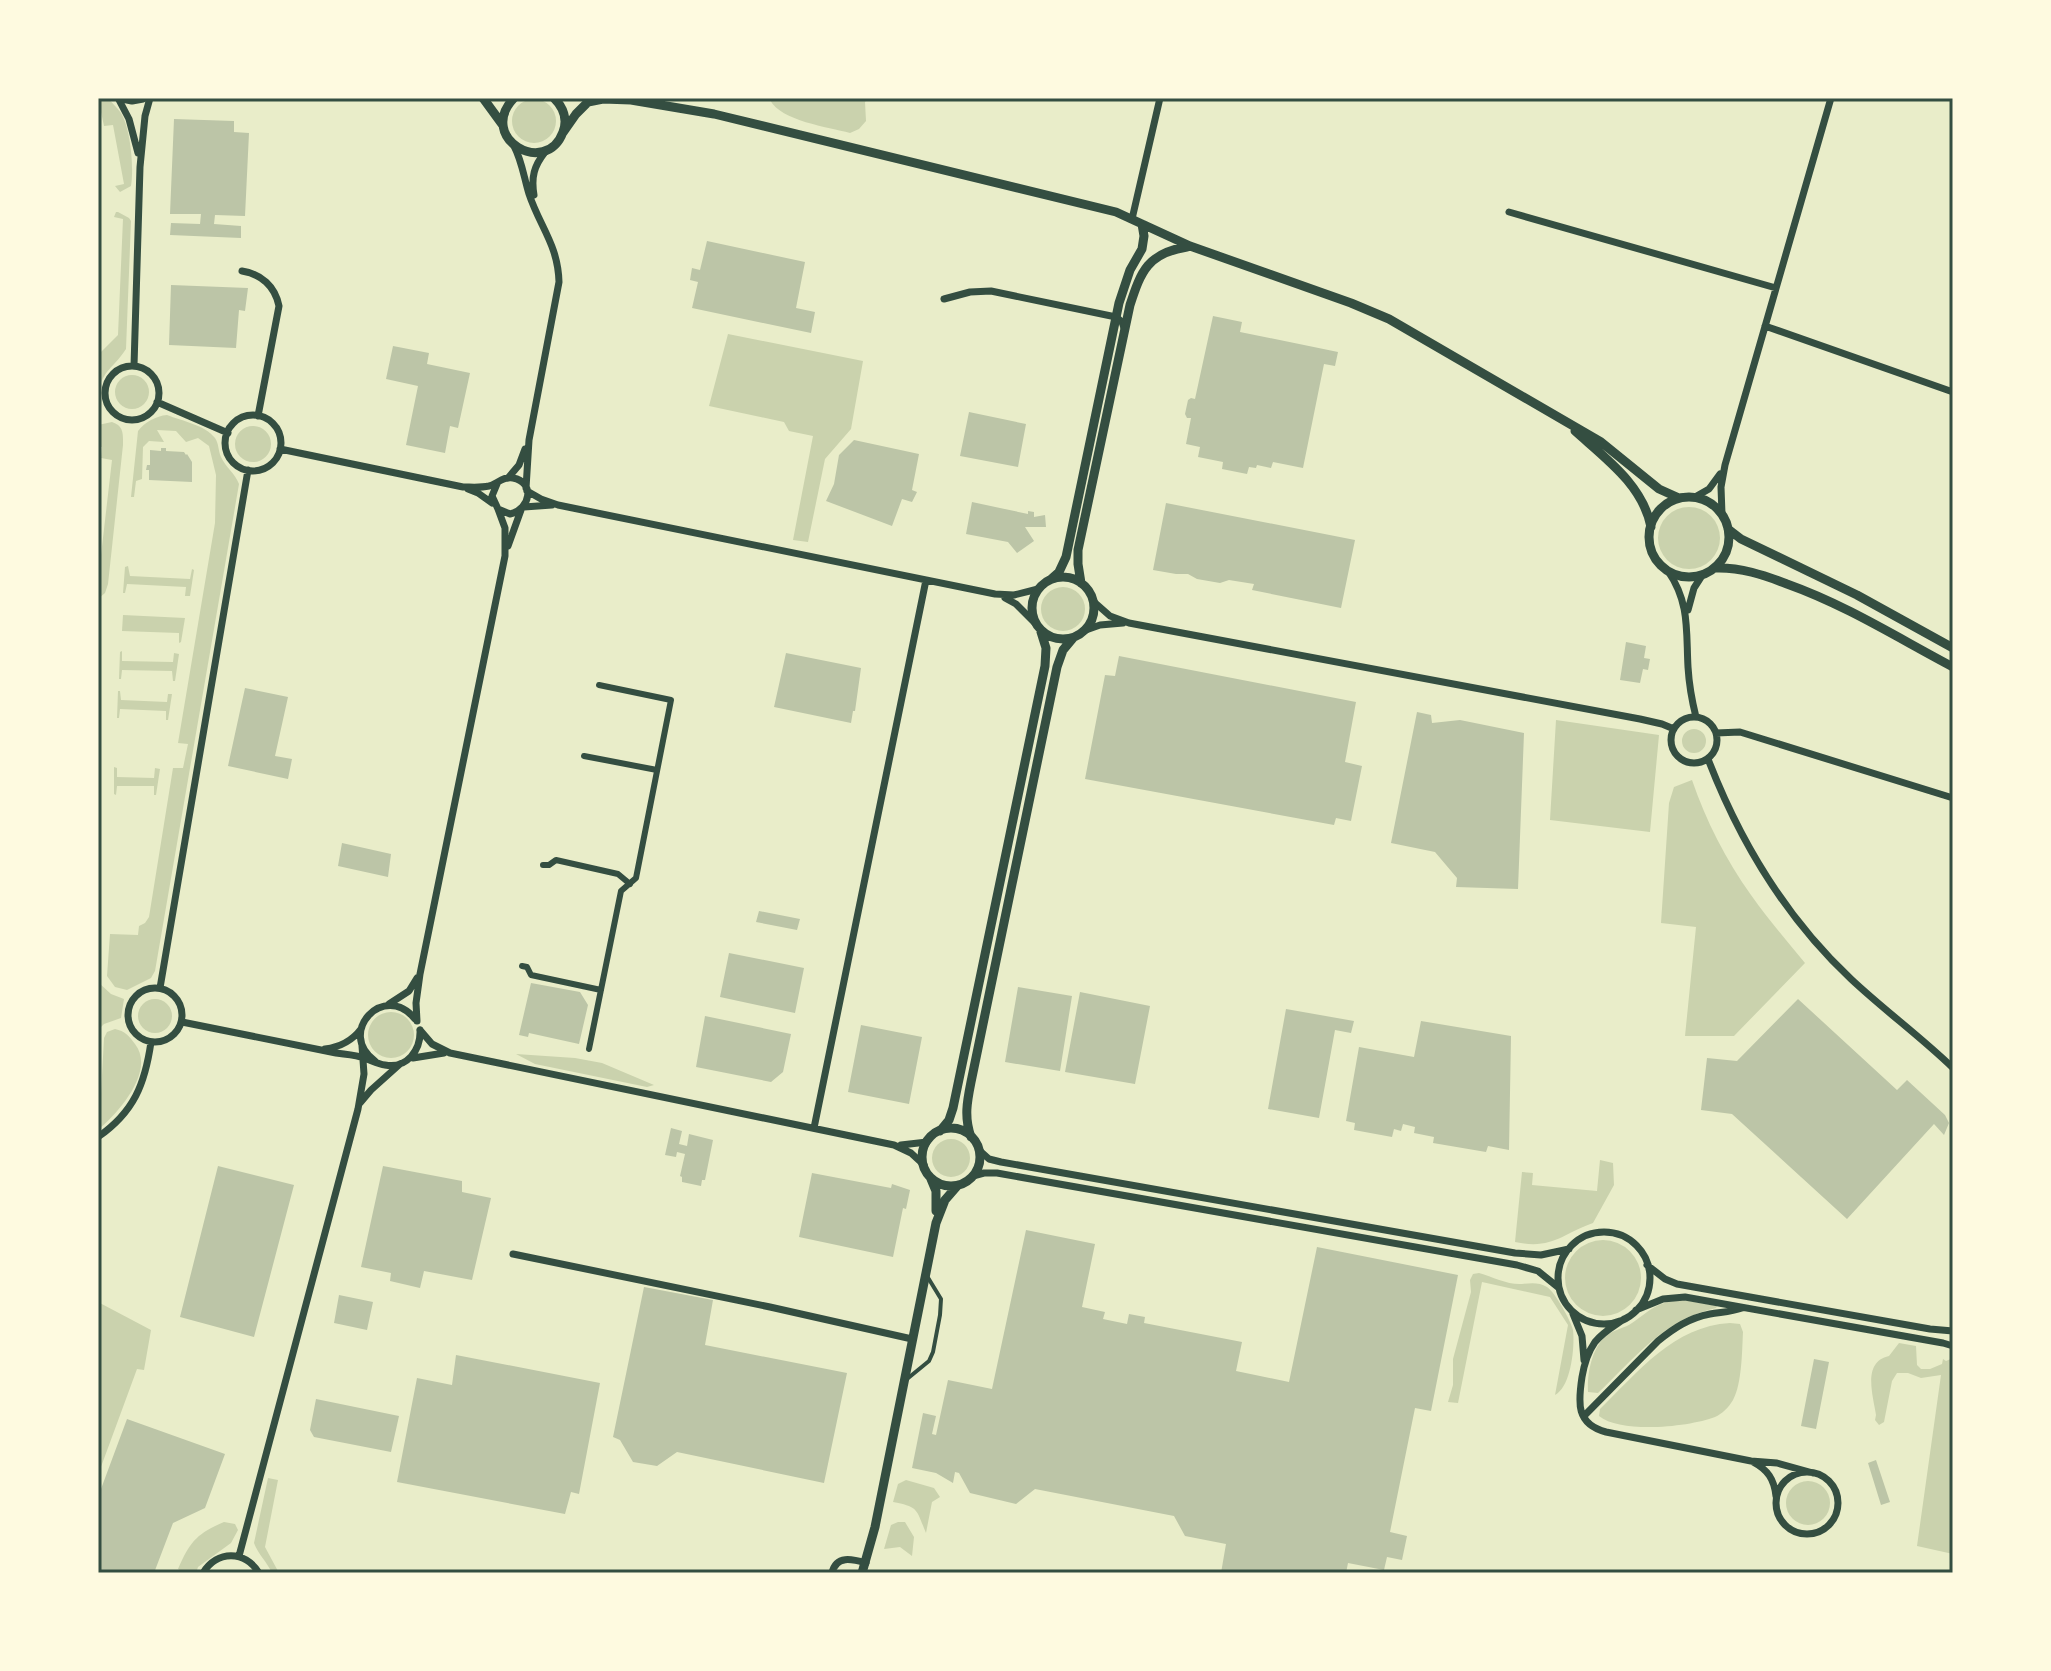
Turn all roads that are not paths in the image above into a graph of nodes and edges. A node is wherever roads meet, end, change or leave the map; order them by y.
1 (120, 98) edge
2 (143, 98) edge
3 (150, 98) edge
4 (483, 98) edge
5 (514, 98) edge
6 (554, 98) edge
7 (1160, 98) edge
8 (1831, 98) edge
9 (626, 99) edge
10 (503, 126) junction
11 (562, 134) junction
12 (514, 146) junction
13 (547, 150) junction
14 (140, 167) junction
15 (1509, 212) dead end
16 (540, 216) junction
17 (1132, 219) junction
18 (1142, 224) junction
19 (1190, 246) junction
20 (242, 271) dead end
21 (1776, 288) junction
22 (944, 299) dead end
23 (1116, 317) junction
24 (1765, 326) junction
25 (1124, 328) junction
26 (134, 366) junction
27 (1953, 392) edge
28 (157, 402) junction
29 (258, 416) junction
30 (1566, 423) junction
31 (228, 433) junction
32 (529, 440) junction
33 (280, 449) junction
34 (1725, 465) junction
35 (248, 470) junction
36 (508, 478) junction
37 (497, 484) junction
38 (463, 487) junction
39 (527, 490) junction
40 (1695, 497) junction
41 (1679, 498) junction
42 (558, 505) junction
43 (496, 507) junction
44 (522, 509) junction
45 (1722, 514) junction
46 (1651, 527) junction
47 (1728, 529) junction
48 (505, 556) junction
49 (1715, 568) junction
50 (1668, 571) junction
51 (1703, 574) junction
52 (926, 580) junction
53 (1050, 580) junction
54 (1081, 583) junction
55 (1038, 589) junction
56 (995, 594) junction
57 (1093, 601) junction
58 (1687, 617) junction
59 (1035, 623) junction
60 (1129, 623) junction
61 (1086, 630) junction
62 (1041, 632) junction
63 (1073, 638) junction
64 (1953, 648) edge
65 (1953, 667) edge
66 (599, 685) dead end
67 (1696, 717) junction
68 (1674, 729) junction
69 (1716, 733) junction
70 (584, 756) dead end
71 (1708, 759) junction
72 (657, 770) junction
73 (1953, 798) edge
74 (543, 865) dead end
75 (630, 884) junction
76 (522, 966) dead end
77 (420, 974) junction
78 (160, 988) junction
79 (601, 990) junction
80 (387, 1005) junction
81 (417, 1021) junction
82 (182, 1022) junction
83 (361, 1029) junction
84 (420, 1030) junction
85 (151, 1042) junction
86 (362, 1046) junction
87 (589, 1049) dead end
88 (319, 1050) junction
89 (450, 1053) junction
90 (363, 1058) junction
91 (410, 1058) junction
92 (375, 1061) junction
93 (400, 1064) junction
94 (1953, 1068) edge
95 (358, 1109) junction
96 (814, 1128) junction
97 (940, 1131) junction
98 (98, 1137) edge
99 (971, 1137) junction
100 (927, 1142) junction
101 (894, 1145) junction
102 (979, 1150) junction
103 (924, 1165) junction
104 (973, 1176) junction
105 (931, 1178) junction
106 (958, 1185) junction
107 (936, 1223) junction
108 (1569, 1249) junction
109 (513, 1254) dead end
110 (1647, 1265) junction
111 (925, 1274) junction
112 (1559, 1288) junction
113 (1743, 1307) junction
114 (1636, 1310) junction
115 (1571, 1311) junction
116 (1624, 1319) junction
117 (1953, 1331) edge
118 (912, 1339) junction
119 (1953, 1346) edge
120 (1584, 1370) junction
121 (904, 1381) junction
122 (1584, 1416) junction
123 (1751, 1461) junction
124 (1813, 1473) junction
125 (1776, 1499) junction
126 (239, 1556) junction
127 (864, 1568) edge
128 (203, 1573) edge
129 (259, 1573) edge
130 (832, 1573) edge

1 - 2 street
1 - 14 street
3 - 14 street
4 - 10 street
5 - 10 street
6 - 11 street
7 - 17 street
8 - 21 street
9 - 11 street
9 - 17 street
10 - 12 street
11 - 13 street
12 - 13 street
12 - 16 street
13 - 16 street
14 - 26 street
15 - 21 street
16 - 32 street
17 - 18 street
18 - 19 street
18 - 23 street
19 - 25 street
19 - 30 street
20 - 29 street
21 - 24 street
22 - 23 street
23 - 25 street
23 - 53 street
24 - 27 street
24 - 34 street
25 - 54 street
26 - 28 street
26 - 28 street
28 - 31 street
29 - 31 street
29 - 33 street
30 - 41 street
30 - 46 street
31 - 35 street
32 - 36 street
32 - 39 street
33 - 35 street
33 - 38 street
34 - 40 street
34 - 45 street
35 - 78 street
36 - 37 street
36 - 39 street
37 - 38 street
37 - 43 street
38 - 43 street
39 - 42 street
39 - 44 street
40 - 41 street
40 - 45 street
41 - 46 street
42 - 44 street
42 - 52 street
43 - 44 street
43 - 48 street
44 - 48 street
45 - 47 street
46 - 50 street
47 - 49 street
47 - 64 street
48 - 77 street
49 - 51 street
49 - 65 street
50 - 51 street
50 - 58 street
51 - 58 street
52 - 56 street
52 - 96 street
53 - 54 street
53 - 55 street
54 - 57 street
55 - 56 street
55 - 59 street
56 - 59 street
57 - 60 street
57 - 61 street
58 - 67 street
59 - 62 street
60 - 61 street
60 - 68 street
61 - 63 street
62 - 63 street
62 - 97 street
63 - 99 street
66 - 72 street
67 - 68 street
67 - 69 street
68 - 71 street
69 - 71 street
69 - 73 street
70 - 72 street
71 - 94 street
72 - 75 street
74 - 75 street
75 - 79 street
76 - 79 street
77 - 80 street
77 - 81 street
78 - 82 street
78 - 85 street
79 - 87 street
80 - 81 street
80 - 83 street
81 - 84 street
82 - 85 street
82 - 88 street
83 - 86 street
83 - 88 street
84 - 89 street
84 - 91 street
85 - 98 street
86 - 90 street
86 - 92 street
88 - 90 street
89 - 91 street
89 - 96 street
90 - 92 street
90 - 95 street
91 - 93 street
92 - 93 street
93 - 95 street
95 - 126 street
96 - 101 street
97 - 99 street
97 - 100 street
99 - 102 street
100 - 101 street
100 - 103 street
101 - 103 street
102 - 104 street
102 - 108 street
103 - 105 street
104 - 106 street
104 - 112 street
105 - 106 street
105 - 107 street
106 - 107 street
107 - 111 street
108 - 110 street
108 - 112 street
109 - 118 street
110 - 114 street
110 - 117 street
111 - 118 street
111 - 121 lane
112 - 115 street
113 - 114 street
113 - 119 street
113 - 122 street
114 - 116 street
115 - 116 street
115 - 120 street
116 - 120 street
118 - 121 street
120 - 122 street
121 - 127 street
122 - 123 street
123 - 124 street
123 - 125 street
124 - 125 street
124 - 125 street
126 - 128 street
126 - 129 street
127 - 130 street

